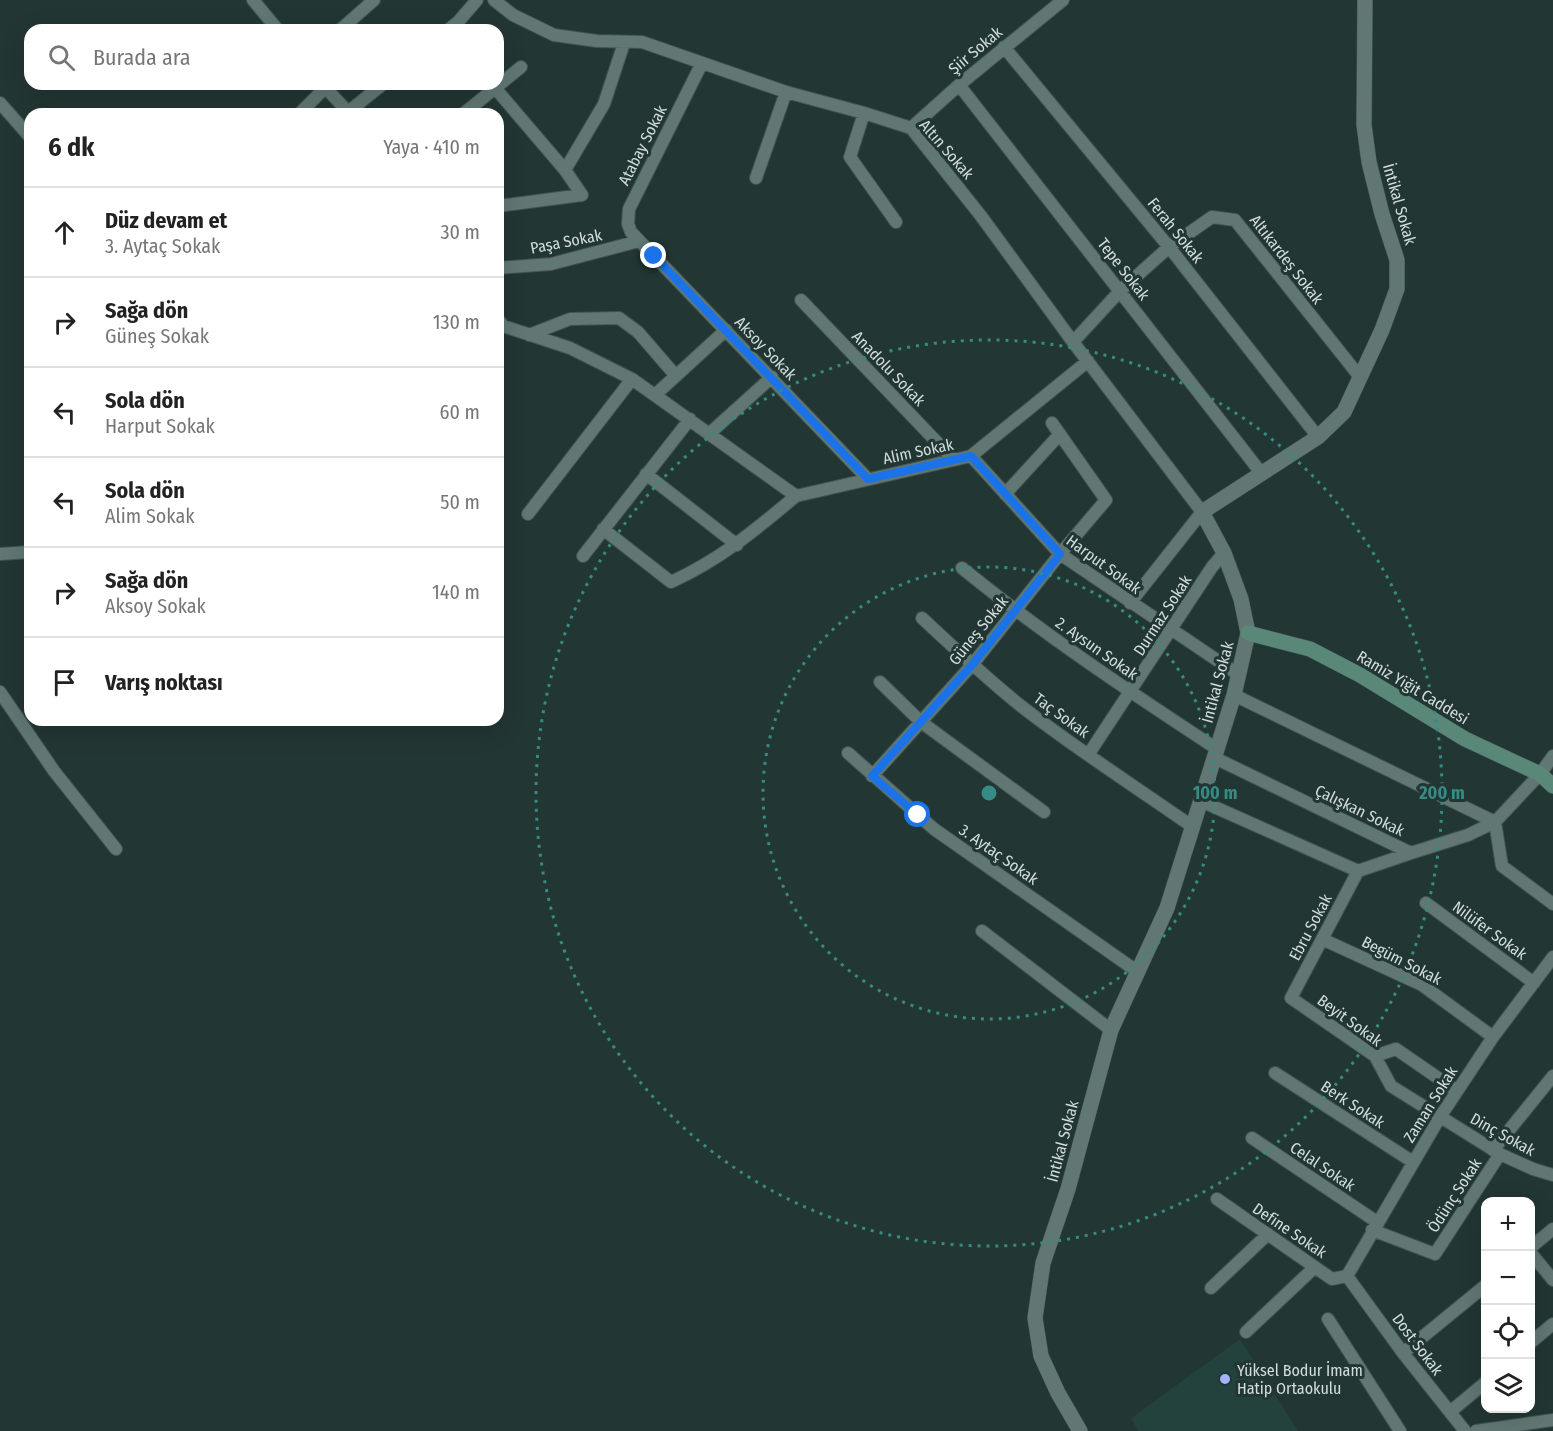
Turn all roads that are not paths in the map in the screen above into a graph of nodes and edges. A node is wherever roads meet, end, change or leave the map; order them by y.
1 (374, 0) edge
2 (477, 0) edge
3 (494, 0) edge
4 (1063, 0) edge
5 (1365, 0) edge
6 (256, 1) edge
7 (273, 24) edge
8 (347, 24) edge
9 (454, 24) edge
10 (624, 43) junction
11 (1004, 47) junction
12 (702, 63) junction
13 (521, 67) dead end
14 (504, 81) edge
15 (959, 85) junction
16 (320, 90) edge
17 (328, 90) edge
18 (376, 90) edge
19 (493, 90) edge
20 (497, 90) edge
21 (786, 92) junction
22 (0, 103) edge
23 (304, 108) edge
24 (344, 108) edge
25 (355, 108) edge
26 (470, 108) edge
27 (864, 113) junction
28 (911, 128) junction
29 (24, 130) edge
30 (565, 170) junction
31 (756, 178) dead end
32 (504, 205) edge
33 (896, 222) dead end
34 (639, 241) junction
35 (1169, 247) junction
36 (504, 268) edge
37 (1120, 291) junction
38 (801, 300) dead end
39 (504, 328) edge
40 (726, 330) junction
41 (529, 335) junction
42 (1072, 342) junction
43 (1088, 361) junction
44 (676, 376) junction
45 (772, 377) junction
46 (1360, 377) junction
47 (632, 379) junction
48 (655, 395) junction
49 (690, 419) junction
50 (1052, 423) dead end
51 (710, 433) junction
52 (1060, 434) junction
53 (1318, 437) junction
54 (971, 456) junction
55 (954, 460) junction
56 (646, 474) junction
57 (1262, 474) junction
58 (868, 479) junction
59 (1005, 494) junction
60 (796, 496) junction
61 (1202, 512) junction
62 (528, 514) dead end
63 (603, 529) junction
64 (737, 545) junction
65 (24, 552) edge
66 (1224, 553) junction
67 (0, 554) edge
68 (1060, 554) junction
69 (583, 556) dead end
70 (962, 568) dead end
71 (1130, 603) junction
72 (1014, 611) junction
73 (922, 618) dead end
74 (1172, 631) junction
75 (1248, 633) junction
76 (972, 665) junction
77 (1239, 675) junction
78 (880, 682) dead end
79 (0, 692) edge
80 (1130, 692) junction
81 (1234, 695) junction
82 (921, 722) junction
83 (848, 753) dead end
84 (1216, 754) junction
85 (1088, 755) junction
86 (1553, 756) edge
87 (1540, 774) junction
88 (872, 776) junction
89 (1553, 786) edge
90 (1201, 801) junction
91 (1044, 812) dead end
92 (1495, 822) junction
93 (1193, 827) junction
94 (116, 849) dead end
95 (1411, 853) junction
96 (1358, 871) junction
97 (1426, 903) dead end
98 (1553, 904) edge
99 (982, 931) dead end
100 (1322, 939) junction
101 (1553, 957) edge
102 (1138, 972) junction
103 (1534, 983) junction
104 (1291, 998) joint
105 (1110, 1030) junction
106 (1493, 1037) junction
107 (1374, 1056) junction
108 (1275, 1073) dead end
109 (1553, 1076) edge
110 (1457, 1091) junction
111 (1440, 1117) junction
112 (1252, 1138) dead end
113 (1497, 1152) junction
114 (1413, 1162) junction
115 (1553, 1174) edge
116 (1217, 1199) dead end
117 (1374, 1226) junction
118 (1553, 1228) edge
119 (1268, 1234) junction
120 (1535, 1245) edge
121 (1531, 1251) edge
122 (1435, 1254) joint
123 (1316, 1267) junction
124 (1347, 1276) junction
125 (1553, 1280) edge
126 (1211, 1287) dead end
127 (1481, 1288) edge
128 (1328, 1319) dead end
129 (1553, 1324) edge
130 (1245, 1332) dead end
131 (1535, 1339) edge
132 (1403, 1353) junction
133 (1481, 1386) edge
134 (1450, 1413) junction
135 (1553, 1420) edge
136 (1507, 1429) edge
137 (1080, 1431) edge
138 (1400, 1431) edge
139 (1465, 1431) edge
140 (1476, 1431) edge

1 - 8 street
2 - 9 street
3 - 10 street, Altın Sokak
4 - 11 street, Şiir Sokak
5 - 46 street, İntikal Sokak
6 - 7 street
10 - 12 street, Altın Sokak
10 - 30 street
11 - 15 street, Şiir Sokak
11 - 35 street, Ferah Sokak
12 - 21 street, Altın Sokak
12 - 34 street, Atabay Sokak
13 - 14 street
15 - 28 street, Şiir Sokak
15 - 37 street, Tepe Sokak
16 - 23 street
17 - 24 street
18 - 25 street
19 - 26 street
20 - 30 street
21 - 27 street, Altın Sokak
21 - 31 street
22 - 29 street
27 - 28 street, Altın Sokak
27 - 33 street
28 - 42 street, Altın Sokak
30 - 32 street
34 - 36 street, Paşa Sokak
34 - 40 street, Aksoy Sokak
35 - 37 street, Altıkardeş Sokak
35 - 46 street, Altıkardeş Sokak
35 - 53 street, Ferah Sokak
37 - 42 street, Altıkardeş Sokak
37 - 57 street, Tepe Sokak
38 - 55 street, Anadolu Sokak
39 - 41 street
40 - 44 street
40 - 45 street, Aksoy Sokak
41 - 44 street
41 - 47 street
42 - 43 street, Altın Sokak
43 - 54 street, Alim Sokak
43 - 61 street, Altın Sokak
44 - 48 street
45 - 51 street
45 - 58 street, Aksoy Sokak
46 - 53 street, İntikal Sokak
47 - 48 street
47 - 62 street
48 - 49 street
49 - 51 street
49 - 56 street
50 - 52 street
51 - 60 street
52 - 59 street
52 - 68 street, Güneş Sokak
53 - 57 street, İntikal Sokak
54 - 55 street, Alim Sokak
54 - 59 street, Harput Sokak
55 - 58 street, Alim Sokak
56 - 63 street
56 - 64 street
57 - 61 street, İntikal Sokak
58 - 60 street, Alim Sokak
59 - 68 street, Harput Sokak
60 - 64 street, Alim Sokak
61 - 66 street, İntikal Sokak
61 - 71 street
63 - 64 street, Alim Sokak
63 - 69 street
65 - 67 street
66 - 74 street, Durmaz Sokak
66 - 75 street, İntikal Sokak
68 - 71 street, Harput Sokak
68 - 72 street, Güneş Sokak
70 - 72 street, 2. Aysun Sokak
71 - 74 street, Harput Sokak
72 - 76 street, Güneş Sokak
72 - 80 street, 2. Aysun Sokak
73 - 76 street, Taç Sokak
74 - 77 street, Harput Sokak
74 - 80 street, Durmaz Sokak
75 - 77 street, İntikal Sokak
75 - 87 main road, Ramiz Yiğit Caddesi
76 - 82 street, Güneş Sokak
76 - 85 street, Taç Sokak
77 - 81 street, İntikal Sokak
78 - 82 street
79 - 94 street
80 - 84 street, 2. Aysun Sokak
80 - 85 street, Durmaz Sokak
81 - 84 street, İntikal Sokak
81 - 92 street
82 - 88 street, Güneş Sokak
82 - 91 street
83 - 88 street, 3. Aytaç Sokak
84 - 90 street, İntikal Sokak
84 - 95 street, Çalışkan Sokak
85 - 93 street, Taç Sokak
86 - 87 street, Çalışkan Sokak
87 - 89 main road, Ramiz Yiğit Caddesi
87 - 92 street, Çalışkan Sokak
88 - 102 street, 3. Aytaç Sokak
90 - 93 street, İntikal Sokak
90 - 96 street
92 - 95 street, Çalışkan Sokak
92 - 98 street
93 - 102 street, İntikal Sokak
95 - 96 street
96 - 100 street, Ebru Sokak
97 - 103 street, Nilüfer Sokak
99 - 105 street
100 - 104 street, Ebru Sokak
100 - 106 street, Begüm Sokak
101 - 103 street, Zaman Sokak
102 - 105 street, İntikal Sokak
103 - 106 street, Zaman Sokak
104 - 107 street, Beyit Sokak
105 - 137 street, İntikal Sokak
106 - 110 street, Zaman Sokak
107 - 110 street
107 - 111 street, Beyit Sokak
108 - 114 street, Berk Sokak
109 - 113 street, Ödünç Sokak
110 - 111 street, Zaman Sokak
111 - 113 street, Dinç Sokak
111 - 114 street, Zaman Sokak
112 - 117 street, Celal Sokak
113 - 115 street, Dinç Sokak
113 - 122 street, Ödünç Sokak
114 - 117 street, Zaman Sokak
116 - 119 street, Define Sokak
117 - 122 street, Celal Sokak
117 - 124 street, Zaman Sokak
118 - 120 street
119 - 123 street, Define Sokak
119 - 126 street
121 - 125 street
123 - 124 street, Define Sokak
123 - 130 street
124 - 132 street, Dost Sokak
127 - 132 street
128 - 138 street
129 - 131 street
132 - 134 street, Dost Sokak
133 - 134 street
134 - 139 street, Dost Sokak
135 - 136 street
136 - 140 street

